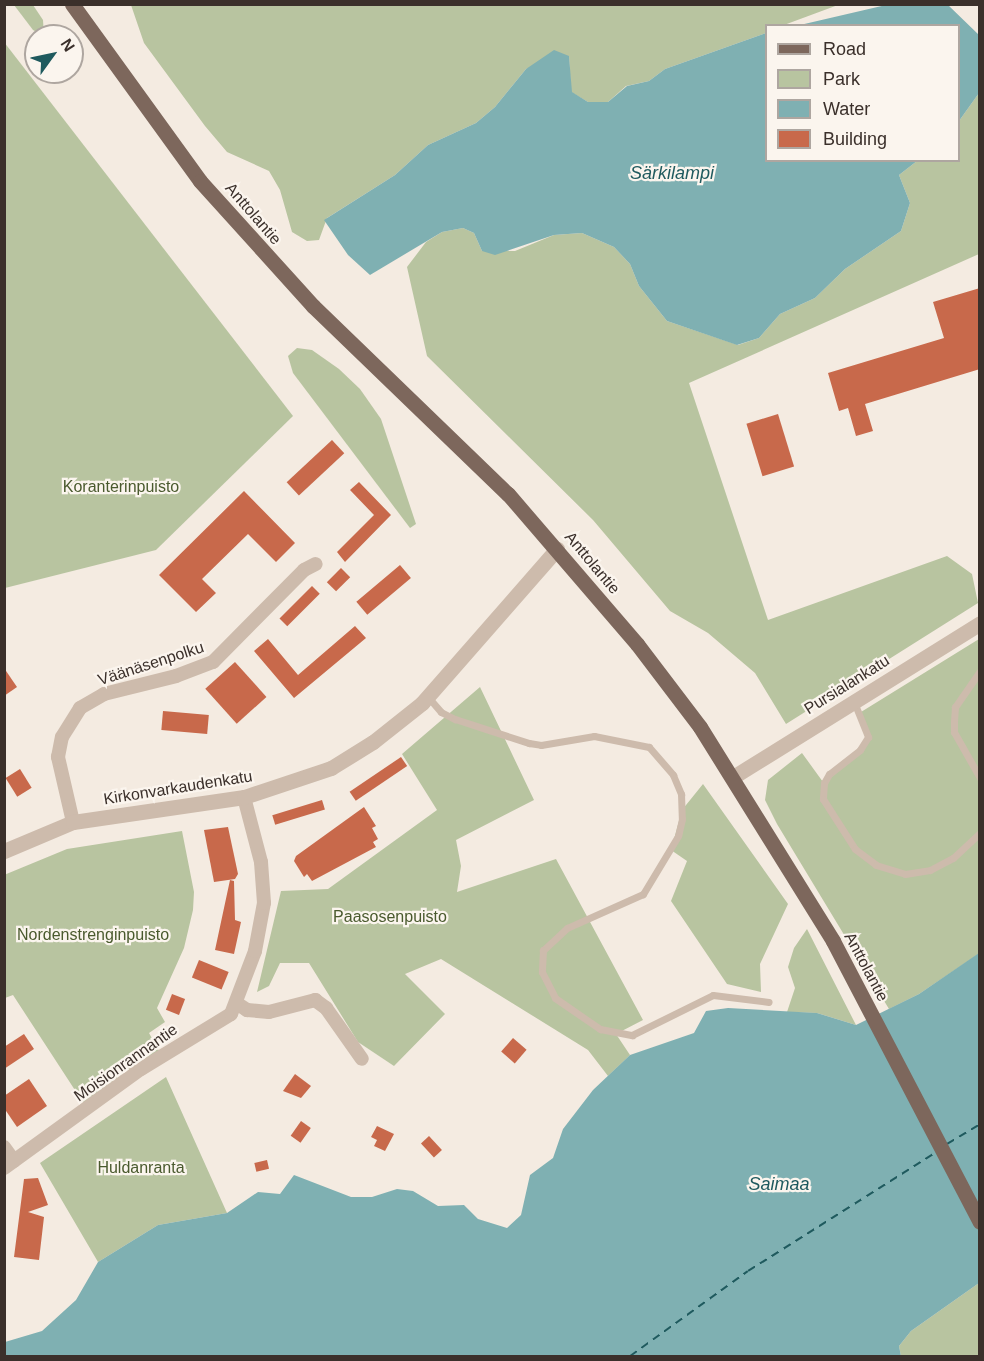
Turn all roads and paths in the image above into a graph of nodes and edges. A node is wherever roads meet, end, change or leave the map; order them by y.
1 (72, 4) edge
2 (556, 549) junction
3 (316, 564) dead end
4 (980, 623) edge
5 (980, 671) edge
6 (428, 697) junction
7 (854, 702) junction
8 (733, 777) junction
9 (980, 778) edge
10 (244, 797) junction
11 (73, 822) junction
12 (980, 833) edge
13 (4, 850) edge
14 (770, 1002) dead end
15 (238, 1004) junction
16 (362, 1059) dead end
17 (4, 1147) edge
18 (9, 1165) edge
19 (980, 1222) edge

1 - 2 main road, Anttolantie
2 - 6 street, Kirkonvarkaudenkatu
2 - 8 main road, Anttolantie
3 - 11 street, Väänäsenpolku
4 - 7 street, Pursialankatu
5 - 9 lane
6 - 10 street, Kirkonvarkaudenkatu
6 - 14 lane
7 - 8 street, Pursialankatu
7 - 12 lane
8 - 19 main road, Anttolantie
10 - 11 street, Kirkonvarkaudenkatu
10 - 15 street, Moisionrannantie
11 - 13 street, Kirkonvarkaudenkatu
15 - 16 street
15 - 18 street, Moisionrannantie
17 - 18 street

